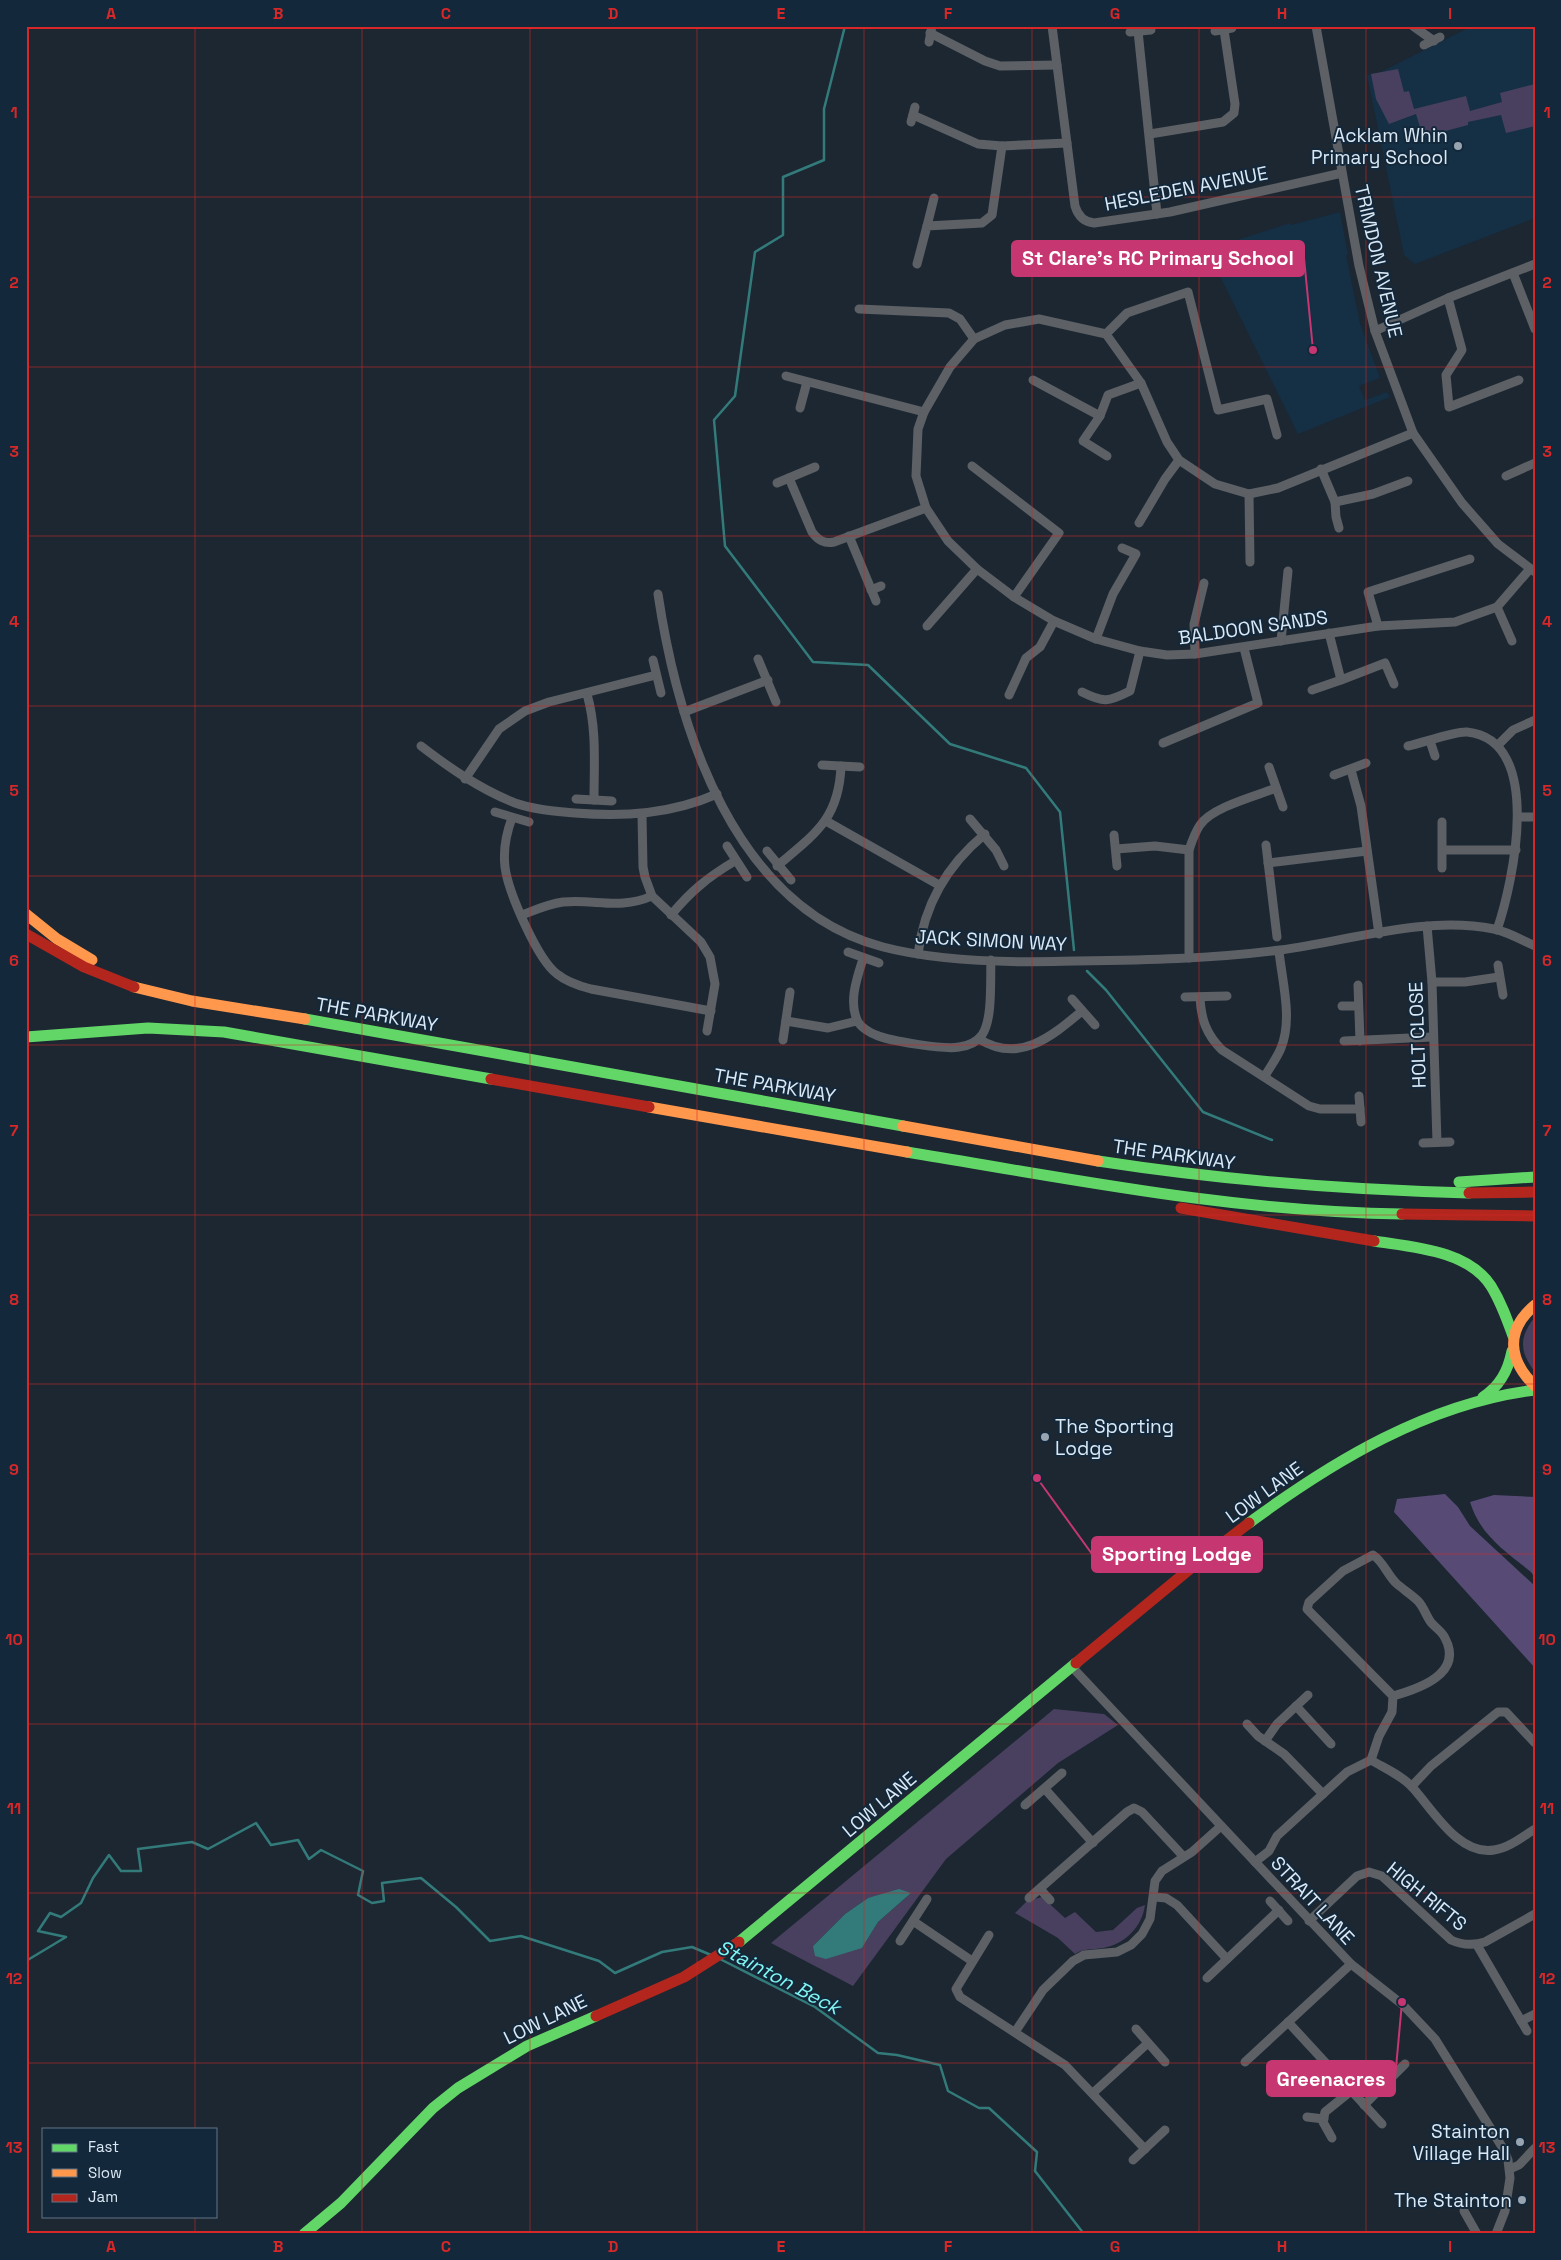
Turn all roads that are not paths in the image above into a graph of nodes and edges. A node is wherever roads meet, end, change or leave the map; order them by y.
1 (1052, 26) edge
2 (1316, 26) edge
3 (1413, 26) edge
4 (1151, 30) dead end
5 (1224, 30) dead end
6 (930, 34) edge
7 (1424, 45) dead end
8 (1057, 65) junction
9 (913, 115) dead end
10 (1150, 134) junction
11 (1067, 143) junction
12 (1002, 146) junction
13 (1342, 173) junction
14 (934, 198) dead end
15 (1157, 214) junction
16 (927, 226) junction
17 (917, 264) dead end
18 (1535, 264) edge
19 (1513, 273) junction
20 (1448, 298) junction
21 (859, 309) dead end
22 (1535, 329) edge
23 (1375, 331) junction
24 (1106, 334) junction
25 (974, 339) junction
26 (786, 376) dead end
27 (1033, 380) dead end
28 (1518, 380) dead end
29 (807, 382) junction
30 (1141, 383) junction
31 (800, 408) dead end
32 (924, 412) junction
33 (1100, 416) junction
34 (1412, 433) junction
35 (1277, 435) dead end
36 (1107, 456) dead end
37 (1179, 460) junction
38 (1535, 463) edge
39 (972, 466) dead end
40 (815, 467) dead end
41 (1321, 469) junction
42 (1506, 476) dead end
43 (789, 478) junction
44 (1408, 481) dead end
45 (777, 483) dead end
46 (1249, 494) junction
47 (1335, 502) junction
48 (926, 508) junction
49 (1139, 523) dead end
50 (1339, 528) dead end
51 (849, 536) junction
52 (1122, 548) dead end
53 (1470, 559) dead end
54 (1250, 562) dead end
55 (977, 569) junction
56 (1288, 571) dead end
57 (1532, 571) edge
58 (1204, 583) dead end
59 (881, 586) dead end
60 (871, 590) junction
61 (658, 594) dead end
62 (1014, 597) junction
63 (876, 601) dead end
64 (1498, 607) junction
65 (1054, 621) junction
66 (927, 626) dead end
67 (1378, 626) junction
68 (1329, 633) junction
69 (1096, 639) junction
70 (1281, 641) junction
71 (1512, 641) dead end
72 (1244, 648) junction
73 (1140, 651) junction
74 (1195, 654) junction
75 (758, 659) dead end
76 (652, 660) dead end
77 (656, 676) junction
78 (768, 680) junction
79 (1341, 680) junction
80 (1394, 684) dead end
81 (1312, 690) dead end
82 (1082, 692) dead end
83 (661, 693) dead end
84 (587, 694) junction
85 (1010, 695) dead end
86 (776, 702) dead end
87 (684, 712) junction
88 (1535, 720) edge
89 (1430, 741) junction
90 (1163, 743) dead end
91 (1498, 745) junction
92 (421, 746) dead end
93 (1408, 746) dead end
94 (1435, 756) dead end
95 (1366, 763) dead end
96 (822, 765) dead end
97 (840, 766) junction
98 (860, 767) dead end
99 (1269, 767) dead end
100 (1351, 770) junction
101 (1334, 775) dead end
102 (465, 779) junction
103 (1276, 788) junction
104 (717, 794) junction
105 (576, 799) dead end
106 (594, 800) junction
107 (612, 801) dead end
108 (1283, 807) dead end
109 (495, 812) dead end
110 (642, 815) junction
111 (1518, 817) junction
112 (1535, 817) edge
113 (512, 818) junction
114 (970, 819) dead end
115 (826, 821) junction
116 (529, 822) dead end
117 (1442, 822) dead end
118 (984, 834) junction
119 (1114, 835) dead end
120 (1266, 845) dead end
121 (727, 846) dead end
122 (1116, 849) junction
123 (1189, 850) junction
124 (1443, 850) junction
125 (1516, 850) junction
126 (1367, 851) junction
127 (767, 852) dead end
128 (735, 861) junction
129 (1268, 863) junction
130 (777, 866) junction
131 (1004, 866) dead end
132 (1118, 866) dead end
133 (1442, 868) dead end
134 (746, 877) dead end
135 (791, 880) dead end
136 (939, 885) junction
137 (652, 896) junction
138 (26, 914) edge
139 (522, 915) junction
140 (671, 915) junction
141 (1427, 926) junction
142 (1497, 930) junction
143 (26, 934) edge
144 (1379, 934) junction
145 (1277, 937) dead end
146 (1535, 946) edge
147 (1279, 950) junction
148 (848, 952) dead end
149 (918, 954) junction
150 (1189, 958) junction
151 (863, 959) junction
152 (991, 960) junction
153 (879, 963) dead end
154 (1498, 965) dead end
155 (1499, 977) junction
156 (1432, 982) junction
157 (1358, 985) dead end
158 (790, 992) dead end
159 (1503, 995) dead end
160 (1227, 996) dead end
161 (1185, 997) dead end
162 (1200, 997) junction
163 (1072, 999) dead end
164 (1342, 1006) dead end
165 (1358, 1006) junction
166 (710, 1011) junction
167 (1082, 1011) junction
168 (268, 1012) junction
169 (786, 1021) junction
170 (857, 1021) junction
171 (1095, 1025) dead end
172 (184, 1030) junction
173 (706, 1031) dead end
174 (26, 1037) edge
175 (1432, 1037) junction
176 (978, 1039) junction
177 (783, 1040) dead end
178 (1360, 1040) junction
179 (1344, 1041) dead end
180 (26, 1048) edge
181 (1265, 1076) junction
182 (1359, 1096) dead end
183 (1360, 1109) junction
184 (1360, 1122) dead end
185 (1437, 1142) junction
186 (1450, 1142) dead end
187 (1423, 1144) dead end
188 (974, 1163) junction
189 (1535, 1177) edge
190 (1270, 1184) junction
191 (1535, 1192) edge
192 (1535, 1216) edge
193 (1535, 1305) edge
194 (1513, 1336) junction
195 (1513, 1348) junction
196 (1535, 1386) edge
197 (1535, 1390) edge
198 (1478, 1400) junction
199 (1072, 1667) junction
200 (1308, 1695) dead end
201 (1393, 1696) junction
202 (1296, 1706) junction
203 (1247, 1724) dead end
204 (1265, 1741) junction
205 (1535, 1743) edge
206 (1331, 1744) dead end
207 (1371, 1760) junction
208 (1062, 1773) dead end
209 (1412, 1786) junction
210 (1045, 1789) junction
211 (1322, 1794) junction
212 (1025, 1805) dead end
213 (1221, 1826) junction
214 (1535, 1829) edge
215 (1092, 1843) junction
216 (1183, 1856) junction
217 (1255, 1862) junction
218 (1040, 1889) junction
219 (1155, 1897) junction
220 (1029, 1898) dead end
221 (927, 1899) dead end
222 (1050, 1900) dead end
223 (1270, 1901) dead end
224 (1279, 1910) junction
225 (1535, 1914) edge
226 (1288, 1920) dead end
227 (913, 1921) junction
228 (1309, 1921) junction
229 (989, 1935) dead end
230 (900, 1941) dead end
231 (1477, 1945) junction
232 (1227, 1959) junction
233 (972, 1961) junction
234 (1351, 1964) junction
235 (1207, 1978) dead end
236 (1535, 2014) edge
237 (1521, 2021) junction
238 (1288, 2022) junction
239 (1136, 2029) dead end
240 (1527, 2031) dead end
241 (1015, 2032) junction
242 (1148, 2043) junction
243 (1166, 2062) dead end
244 (1245, 2062) dead end
245 (1405, 2064) dead end
246 (1351, 2091) junction
247 (1093, 2093) junction
248 (1364, 2104) junction
249 (1307, 2117) dead end
250 (1324, 2119) junction
251 (1382, 2124) dead end
252 (1166, 2130) dead end
253 (1332, 2138) dead end
254 (1535, 2148) edge
255 (1146, 2149) junction
256 (1133, 2160) dead end
257 (1510, 2168) junction
258 (1464, 2211) dead end
259 (304, 2234) edge
260 (1477, 2234) edge
261 (1496, 2234) edge

1 - 8 street, HESLEDEN AVENUE
2 - 13 street, TRIMDON AVENUE
3 - 7 street
4 - 10 street
5 - 10 street
6 - 8 street
8 - 11 street, HESLEDEN AVENUE
9 - 12 street
10 - 15 street
11 - 12 street
11 - 15 street, HESLEDEN AVENUE
12 - 16 street
13 - 15 street, HESLEDEN AVENUE
13 - 23 street, TRIMDON AVENUE
14 - 16 street
16 - 17 street
18 - 19 street
19 - 20 street
19 - 22 street
20 - 23 street
20 - 28 street
21 - 25 street
23 - 34 street, TRIMDON AVENUE
24 - 25 street, BALDOON SANDS
24 - 30 street
24 - 35 street
25 - 32 street, BALDOON SANDS
26 - 29 street
27 - 33 street
29 - 31 street
29 - 32 street
30 - 33 street
30 - 37 street
32 - 48 street, BALDOON SANDS
33 - 36 street
34 - 41 street
34 - 57 street, TRIMDON AVENUE
37 - 46 street
37 - 49 street
38 - 42 street
39 - 62 street
40 - 43 street
41 - 46 street
41 - 47 street
43 - 45 street
43 - 51 street
44 - 47 street
46 - 54 street
47 - 50 street
48 - 51 street
48 - 55 street, BALDOON SANDS
51 - 60 street
52 - 69 street
53 - 67 street
55 - 62 street, BALDOON SANDS
55 - 66 street
56 - 70 street
57 - 64 street
58 - 74 street
59 - 60 street
60 - 63 street
61 - 87 street, JACK SIMON WAY
62 - 65 street, BALDOON SANDS
64 - 67 street, BALDOON SANDS
64 - 71 street
65 - 69 street, BALDOON SANDS
65 - 85 street
67 - 68 street, BALDOON SANDS
68 - 70 street, BALDOON SANDS
68 - 79 street
69 - 73 street, BALDOON SANDS
70 - 72 street, BALDOON SANDS
72 - 74 street, BALDOON SANDS
72 - 90 street
73 - 74 street, BALDOON SANDS
73 - 82 street
75 - 78 street
76 - 77 street
77 - 83 street
77 - 84 street
78 - 86 street
78 - 87 street
79 - 80 street
79 - 81 street
84 - 102 street
84 - 106 street
87 - 104 street, JACK SIMON WAY
88 - 91 street
89 - 91 street
89 - 93 street
89 - 94 street
91 - 111 street
92 - 102 street
95 - 100 street
96 - 97 street
97 - 98 street
97 - 115 street
99 - 103 street
100 - 101 street
100 - 126 street
102 - 110 street
103 - 108 street
103 - 123 street
104 - 110 street
104 - 149 street, JACK SIMON WAY
105 - 106 street
106 - 107 street
109 - 113 street
110 - 137 street
111 - 112 street
111 - 125 street
113 - 116 street
113 - 139 street
114 - 118 street
115 - 130 street
115 - 136 street
117 - 124 street
118 - 131 street
118 - 136 street
119 - 122 street
120 - 129 street
121 - 128 street
122 - 123 street
122 - 132 street
123 - 150 street
124 - 125 street
124 - 133 street
125 - 142 street
126 - 129 street
126 - 144 street
127 - 130 street
128 - 134 street
128 - 140 street
129 - 145 street
130 - 135 street
136 - 149 street
137 - 139 street
137 - 140 street
138 - 168 main road
139 - 166 street
140 - 166 street
141 - 142 street, JACK SIMON WAY
141 - 144 street, JACK SIMON WAY
141 - 156 street, HOLT CLOSE
142 - 146 street, JACK SIMON WAY
143 - 168 main road, THE PARKWAY
144 - 147 street, JACK SIMON WAY
147 - 150 street, JACK SIMON WAY
147 - 181 street
148 - 151 street
149 - 152 street, JACK SIMON WAY
150 - 152 street, JACK SIMON WAY
151 - 153 street
151 - 170 street
152 - 176 street
154 - 155 street
155 - 156 street
155 - 159 street
156 - 175 street, HOLT CLOSE
157 - 165 street
158 - 169 street
160 - 162 street
161 - 162 street
162 - 181 street
163 - 167 street
164 - 165 street
165 - 178 street
166 - 173 street
167 - 171 street
167 - 176 street
168 - 190 main road, THE PARKWAY
169 - 170 street
169 - 177 street
170 - 176 street
172 - 174 main road
172 - 180 main road
172 - 188 main road
175 - 178 street
175 - 185 street, HOLT CLOSE
178 - 179 street
181 - 183 street
182 - 183 street
183 - 184 street
185 - 186 street
185 - 187 street
188 - 192 main road
188 - 194 main road
189 - 190 main road
190 - 191 main road, THE PARKWAY
193 - 194 main road
194 - 195 main road
195 - 196 main road
195 - 198 main road, LOW LANE
197 - 198 main road, LOW LANE
198 - 199 main road, LOW LANE
199 - 213 street, STRAIT LANE
199 - 259 main road, LOW LANE
200 - 202 street
201 - 201 street
201 - 207 street
202 - 204 street
202 - 206 street
203 - 204 street
204 - 211 street
205 - 209 street
207 - 209 street
207 - 211 street
208 - 210 street
209 - 214 street
210 - 212 street
210 - 215 street
211 - 217 street
213 - 216 street
213 - 217 street, STRAIT LANE
215 - 216 street
215 - 218 street
216 - 219 street
217 - 228 street, STRAIT LANE
218 - 220 street
218 - 222 street
219 - 232 street
219 - 241 street
221 - 227 street
223 - 224 street
224 - 226 street
224 - 232 street
225 - 231 street, HIGH RIFTS
227 - 230 street
227 - 233 street
228 - 231 street, HIGH RIFTS
228 - 234 street, STRAIT LANE
229 - 233 street
231 - 237 street
232 - 235 street
233 - 241 street
234 - 238 street
234 - 257 street, STRAIT LANE
236 - 237 street
237 - 240 street
238 - 244 street
238 - 246 street
239 - 242 street
241 - 247 street
242 - 243 street
242 - 247 street
245 - 248 street
246 - 248 street
246 - 250 street
247 - 255 street
248 - 251 street
249 - 250 street
250 - 253 street
252 - 255 street
254 - 257 street
255 - 256 street
257 - 261 street
258 - 260 street

